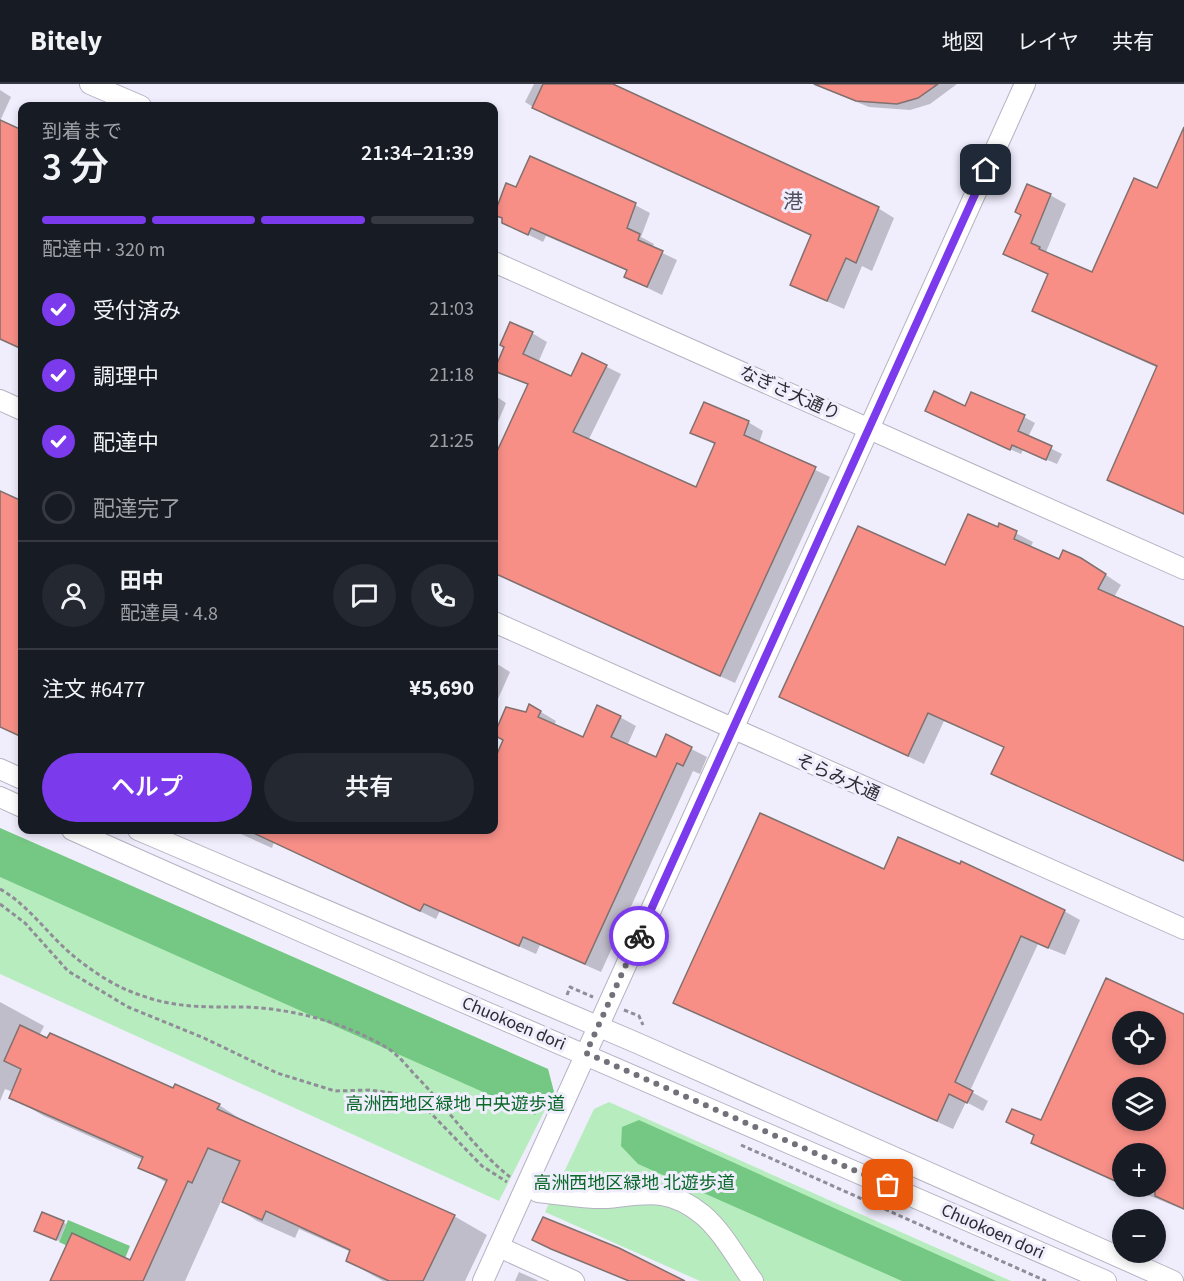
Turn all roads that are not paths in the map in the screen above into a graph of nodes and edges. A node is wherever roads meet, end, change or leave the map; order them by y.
1 (90, 84) edge
2 (1025, 84) edge
3 (132, 102) edge
4 (498, 264) edge
5 (0, 400) edge
6 (18, 408) edge
7 (868, 428) junction
8 (1184, 569) edge
9 (498, 624) edge
10 (732, 730) junction
11 (0, 769) edge
12 (18, 777) edge
13 (0, 797) edge
14 (18, 805) edge
15 (81, 834) edge
16 (147, 834) edge
17 (1184, 929) edge
18 (598, 1027) junction
19 (586, 1053) junction
20 (538, 1192) dead end
21 (499, 1247) junction
22 (554, 1277) edge
23 (483, 1281) edge
24 (574, 1281) edge
25 (753, 1281) edge
26 (1106, 1281) edge
27 (1173, 1281) edge

1 - 3 street
2 - 7 street
4 - 7 street, なぎさ大通り
5 - 6 street
7 - 8 street, なぎさ大通り
7 - 10 street
9 - 10 street, そらみ大通
10 - 17 street, そらみ大通
10 - 18 street
11 - 12 street
13 - 14 street
15 - 19 street, Chuokoen dori
16 - 18 street, Chuokoen dori
18 - 19 street
18 - 27 street, Chuokoen dori
19 - 21 street
19 - 26 street, Chuokoen dori
20 - 25 street
21 - 22 street
21 - 23 street
22 - 24 street

